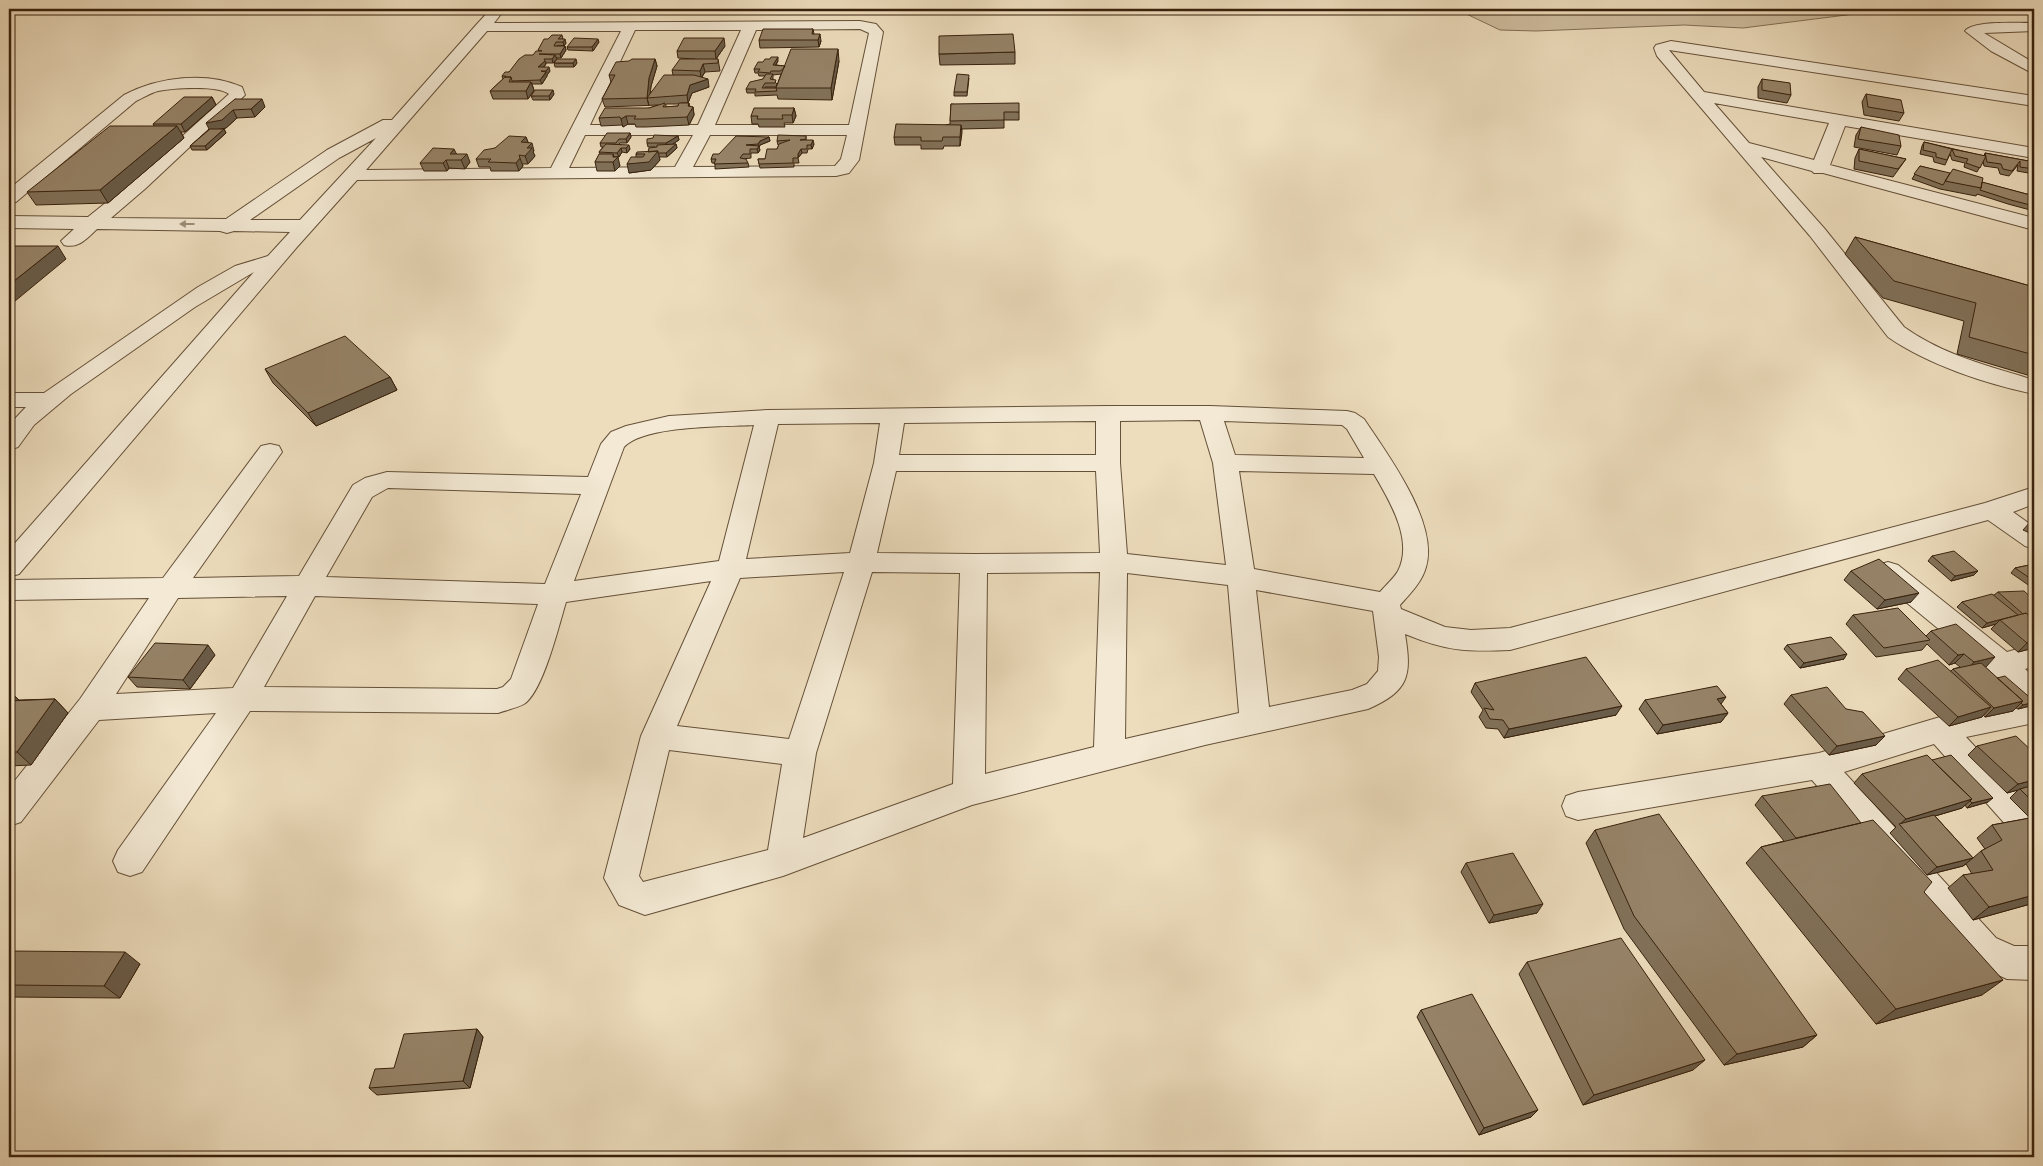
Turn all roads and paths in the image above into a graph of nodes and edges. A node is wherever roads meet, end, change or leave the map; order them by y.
1 (498, 9) edge
2 (482, 27) junction
3 (750, 27) junction
4 (2034, 27) edge
5 (630, 28) junction
6 (2034, 69) edge
7 (1700, 96) junction
8 (2034, 101) edge
9 (405, 116) junction
10 (1838, 121) junction
11 (579, 130) junction
12 (704, 130) junction
13 (855, 130) junction
14 (1744, 147) junction
15 (2034, 153) edge
16 (1820, 169) junction
17 (558, 172) junction
18 (681, 173) junction
19 (351, 175) junction
20 (9, 198) edge
21 (9, 222) edge
22 (94, 223) junction
23 (231, 224) junction
24 (2034, 224) edge
25 (306, 226) junction
26 (1817, 232) junction
27 (1845, 240) dead end
28 (209, 242) junction
29 (283, 252) junction
30 (2034, 387) edge
31 (9, 400) edge
32 (49, 400) junction
33 (1210, 412) junction
34 (1108, 413) junction
35 (894, 416) junction
36 (768, 417) junction
37 (11, 435) edge
38 (270, 452) dead end
39 (886, 463) junction
40 (1108, 463) junction
41 (1225, 463) junction
42 (1382, 466) junction
43 (598, 486) junction
44 (2034, 495) edge
45 (1992, 510) junction
46 (2034, 540) edge
47 (1857, 546) junction
48 (861, 562) junction
49 (1114, 562) junction
50 (974, 564) junction
51 (9, 567) edge
52 (730, 569) junction
53 (1241, 577) junction
54 (307, 586) junction
55 (171, 587) junction
56 (9, 590) edge
57 (555, 594) junction
58 (1386, 609) junction
59 (2034, 655) edge
60 (2002, 665) junction
61 (2034, 695) edge
62 (242, 699) junction
63 (91, 708) junction
64 (2034, 711) edge
65 (1255, 722) junction
66 (1940, 730) junction
67 (657, 736) junction
68 (800, 753) junction
69 (1109, 756) junction
70 (1819, 766) junction
71 (968, 792) junction
72 (1578, 806) dead end
73 (9, 812) edge
74 (2034, 833) edge
75 (130, 861) dead end
76 (782, 861) junction
77 (2034, 963) edge

1 - 2 street
2 - 5 street
2 - 9 street
3 - 5 street
3 - 12 street
3 - 13 street
4 - 6 street
5 - 11 street
7 - 8 street
7 - 10 street
7 - 14 street
9 - 19 street
9 - 23 street
10 - 15 street
10 - 16 street
11 - 12 street
11 - 17 street
12 - 13 street
12 - 18 street
13 - 18 street
14 - 16 street
14 - 26 street
16 - 24 street
17 - 18 street
17 - 19 street
19 - 25 street
20 - 22 street
21 - 22 street
23 -> 22 street
22 - 28 street
23 - 25 street
23 - 28 street
25 - 29 street
26 - 27 street
26 - 30 street
28 - 29 street
29 - 32 street
29 - 51 street
31 - 32 street
32 - 37 street
33 - 34 street
33 - 41 street
33 - 42 street
34 - 35 street
34 - 40 street
35 - 36 street
35 - 39 street
36 - 43 street
36 - 52 street
38 - 55 street
39 - 40 street
39 - 48 street
40 - 49 street
41 - 42 street
41 - 53 street
42 - 58 street
43 - 54 street
43 - 57 street
44 - 45 street
45 - 46 street
45 - 47 street
47 - 58 street
47 - 60 street
48 - 50 street
48 - 52 street
48 - 68 street
49 - 50 street
49 - 53 street
49 - 69 street
50 - 71 street
52 - 57 street
52 - 67 street
53 - 58 street
53 - 65 street
54 - 55 street
54 - 57 street
54 - 62 street
55 - 56 street
55 - 63 street
57 - 62 street
58 - 65 street
59 - 60 street
60 - 61 street
62 - 63 street
62 - 75 street
63 - 73 street
64 - 66 street
65 - 69 street
66 - 70 street
66 - 74 street
67 - 68 street
67 - 76 street
68 - 76 street
69 - 71 street
70 - 72 street
70 - 77 street
71 - 76 street

